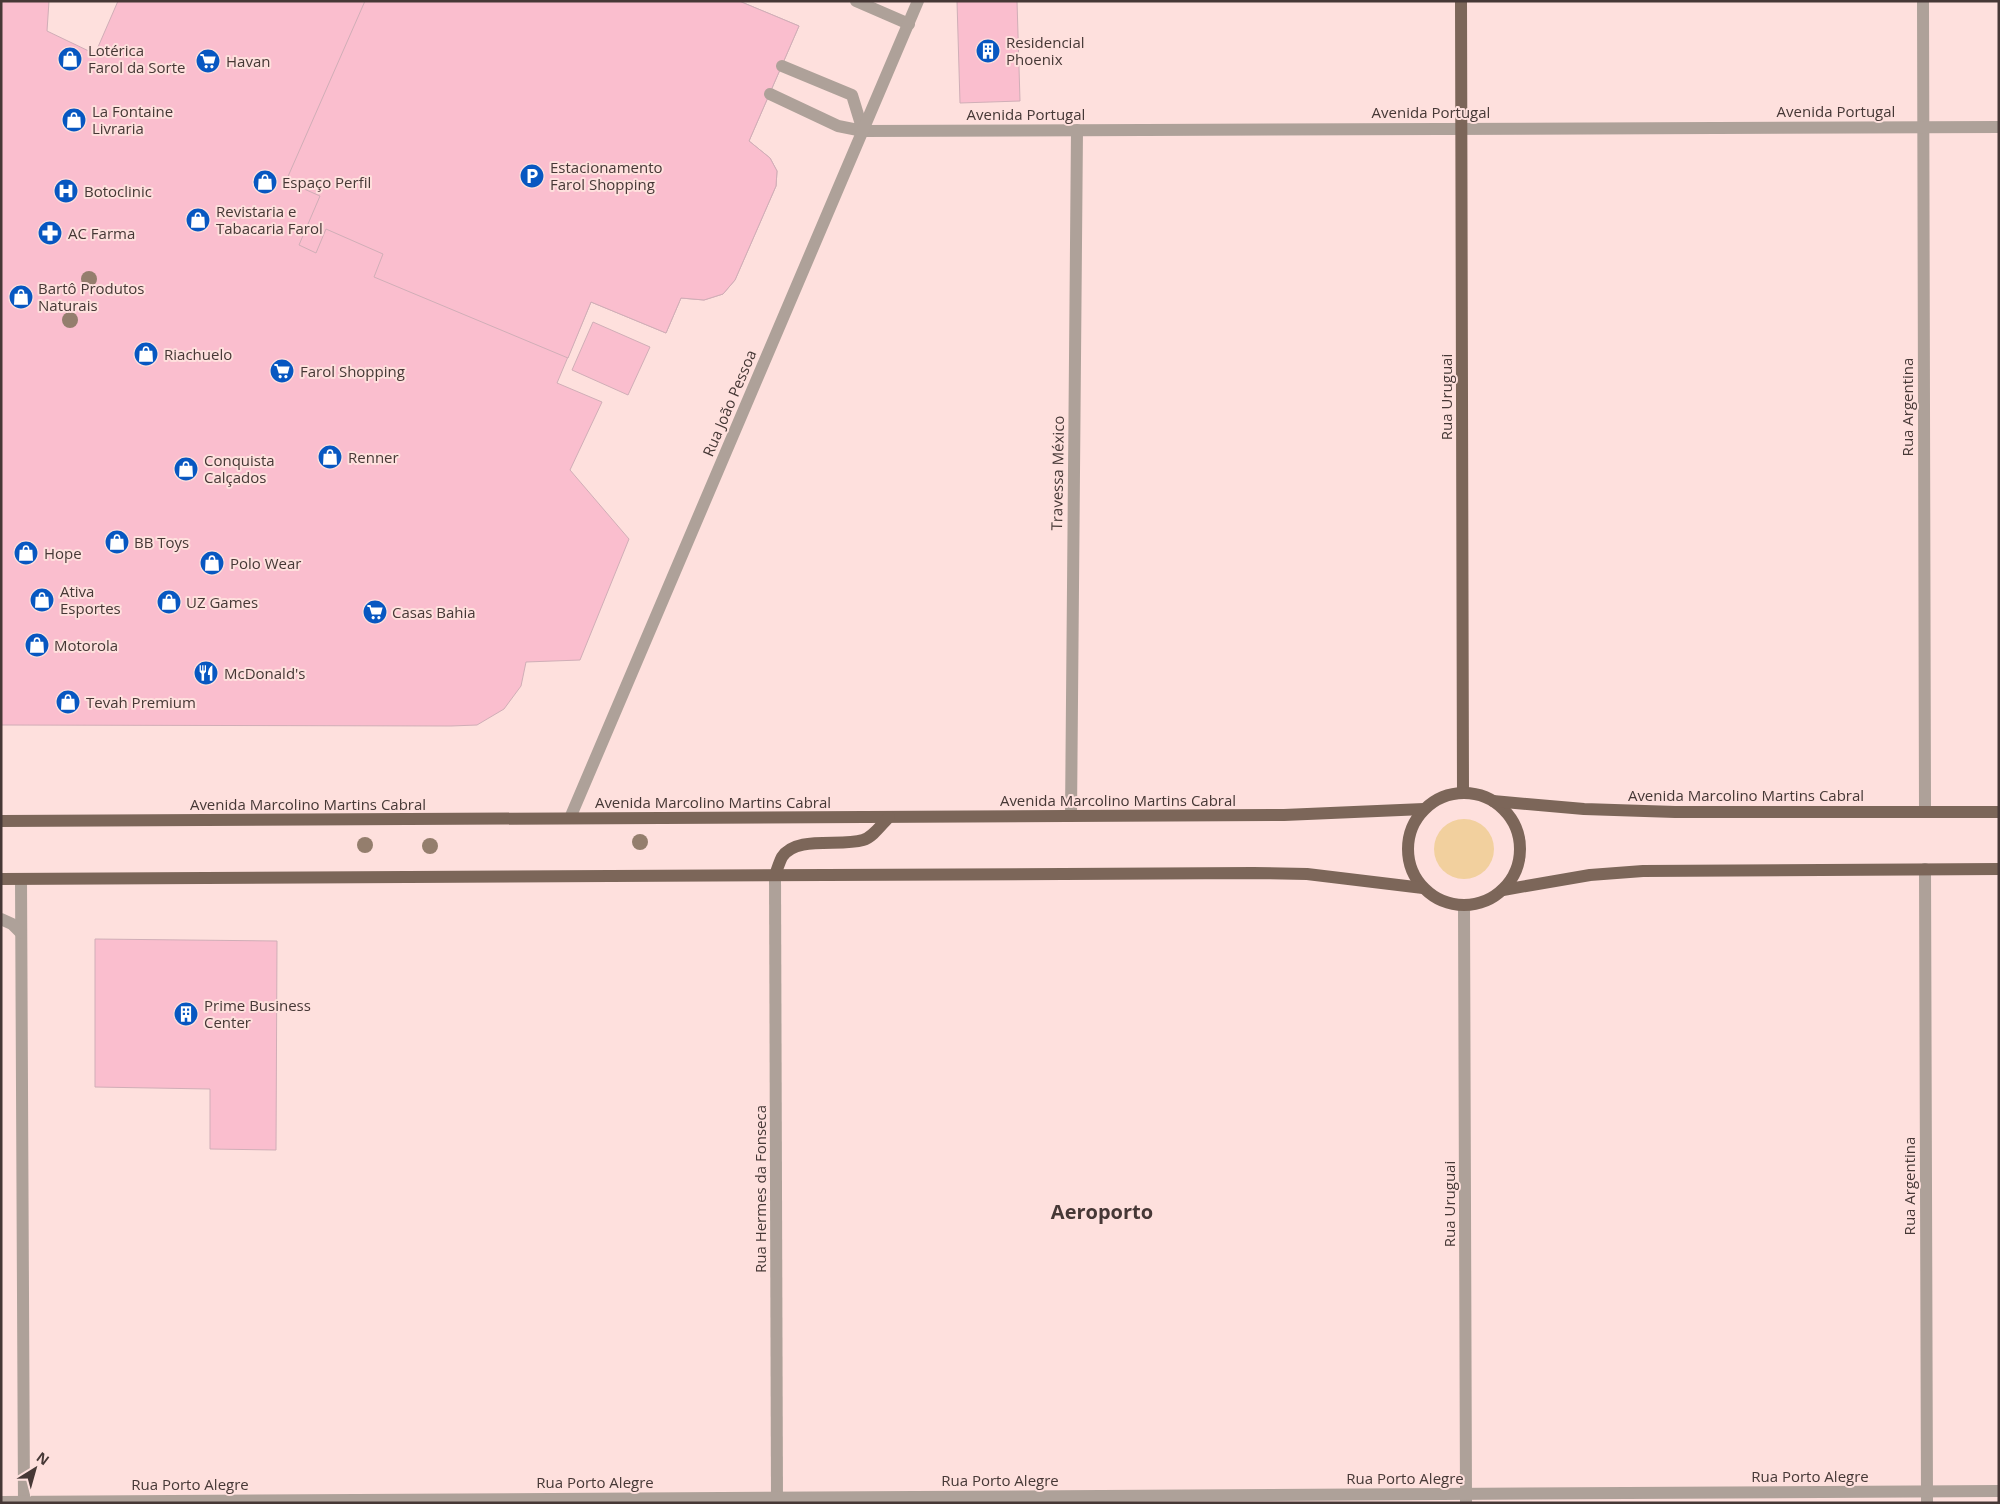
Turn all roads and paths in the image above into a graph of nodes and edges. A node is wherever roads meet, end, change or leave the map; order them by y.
1 (856, 1) edge
2 (918, 1) edge
3 (1461, 1) edge
4 (1923, 1) edge
5 (909, 24) junction
6 (782, 66) dead end
7 (770, 94) dead end
8 (1999, 126) edge
9 (1923, 127) junction
10 (1461, 128) junction
11 (1077, 130) junction
12 (863, 131) junction
13 (1463, 793) junction
14 (1493, 801) junction
15 (1424, 809) junction
16 (1925, 812) junction
17 (1999, 812) edge
18 (1070, 816) junction
19 (889, 817) junction
20 (570, 818) junction
21 (1, 821) edge
22 (1925, 869) junction
23 (1999, 870) edge
24 (775, 875) junction
25 (1, 878) edge
26 (21, 878) junction
27 (1423, 888) junction
28 (1503, 890) junction
29 (1464, 906) junction
30 (1, 919) edge
31 (21, 933) junction
32 (1999, 1491) edge
33 (1927, 1497) edge
34 (1466, 1499) edge
35 (777, 1500) edge
36 (1, 1502) edge
37 (24, 1502) edge

1 - 5 street
2 - 5 street, Rua João Pessoa
3 - 10 main road, Rua Uruguai
4 - 9 street, Rua Argentina
5 - 12 street, Rua João Pessoa
6 - 12 street
7 - 12 street, Avenida Portugal
8 - 9 street, Avenida Portugal
9 - 10 street, Avenida Portugal
9 - 16 street, Rua Argentina
10 - 11 street, Avenida Portugal
10 - 13 main road, Rua Uruguai
11 - 12 street, Avenida Portugal
11 - 18 street, Travessa México
12 - 20 street, Rua João Pessoa
13 - 14 main road
13 - 15 main road
14 - 16 main road, Avenida Marcolino Martins Cabral
14 - 28 main road
15 - 18 main road, Avenida Marcolino Martins Cabral
15 - 27 main road
16 - 17 main road, Avenida Marcolino Martins Cabral
18 - 19 main road, Avenida Marcolino Martins Cabral
19 - 20 main road, Avenida Marcolino Martins Cabral
19 - 24 main road
20 - 21 main road, Avenida Marcolino Martins Cabral
22 - 23 main road
22 - 28 main road
22 - 33 street, Rua Argentina
24 - 26 main road
24 - 27 main road
24 - 35 street, Rua Hermes da Fonseca
25 - 26 main road
26 - 31 street
27 - 29 main road
28 - 29 main road
29 - 34 street, Rua Uruguai
30 - 31 street
31 - 37 street
32 - 33 street, Rua Porto Alegre
33 - 34 street, Rua Porto Alegre
34 - 35 street, Rua Porto Alegre
35 - 37 street, Rua Porto Alegre
36 - 37 street, Rua Porto Alegre

